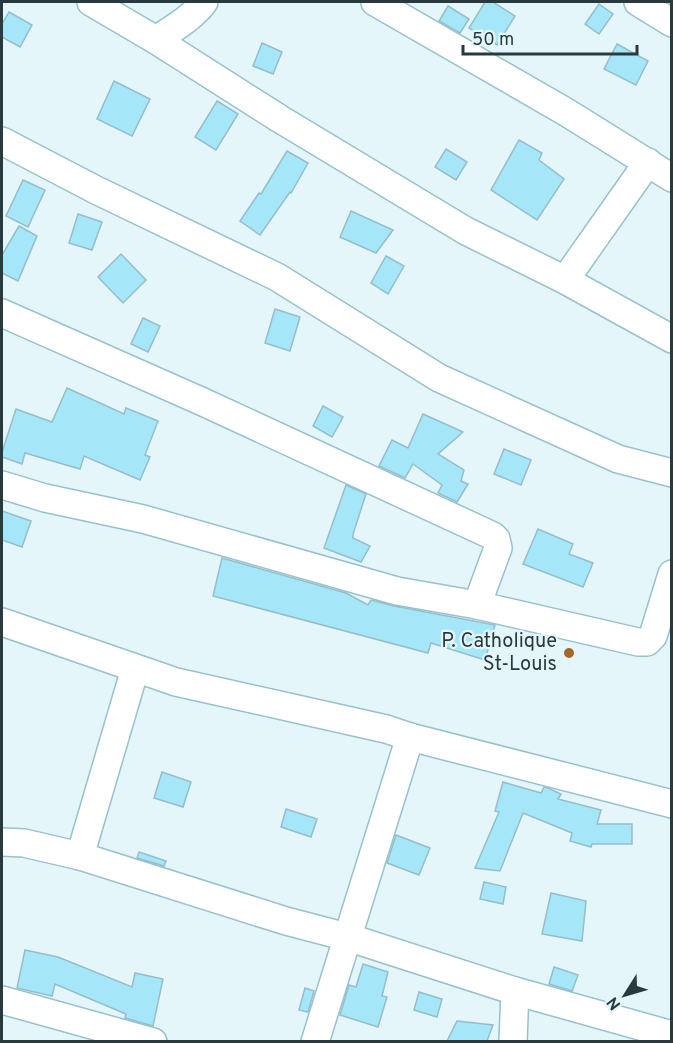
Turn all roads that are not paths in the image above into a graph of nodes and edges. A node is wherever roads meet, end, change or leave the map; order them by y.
1 (91, 2) edge
2 (204, 2) edge
3 (375, 2) edge
4 (638, 2) edge
5 (672, 23) edge
6 (156, 40) junction
7 (2, 141) edge
8 (648, 162) junction
9 (672, 178) edge
10 (564, 280) junction
11 (2, 313) edge
12 (672, 339) edge
13 (672, 473) edge
14 (2, 485) edge
15 (672, 574) edge
16 (477, 605) junction
17 (2, 622) edge
18 (135, 669) junction
19 (410, 737) junction
20 (672, 804) edge
21 (2, 842) edge
22 (80, 856) junction
23 (347, 937) junction
24 (514, 991) junction
25 (2, 1000) edge
26 (672, 1035) edge
27 (153, 1041) edge
28 (315, 1041) edge
29 (513, 1041) edge

1 - 6 street
2 - 6 street
3 - 8 street
4 - 5 street
6 - 10 street
7 - 13 street
8 - 9 street
8 - 10 street
10 - 12 street
11 - 16 street
14 - 16 street
15 - 16 street
17 - 18 street
18 - 19 street
18 - 22 street
19 - 20 street
19 - 23 street
21 - 22 street
22 - 23 street
23 - 24 street
23 - 28 street
24 - 26 street
24 - 29 street
25 - 27 street

